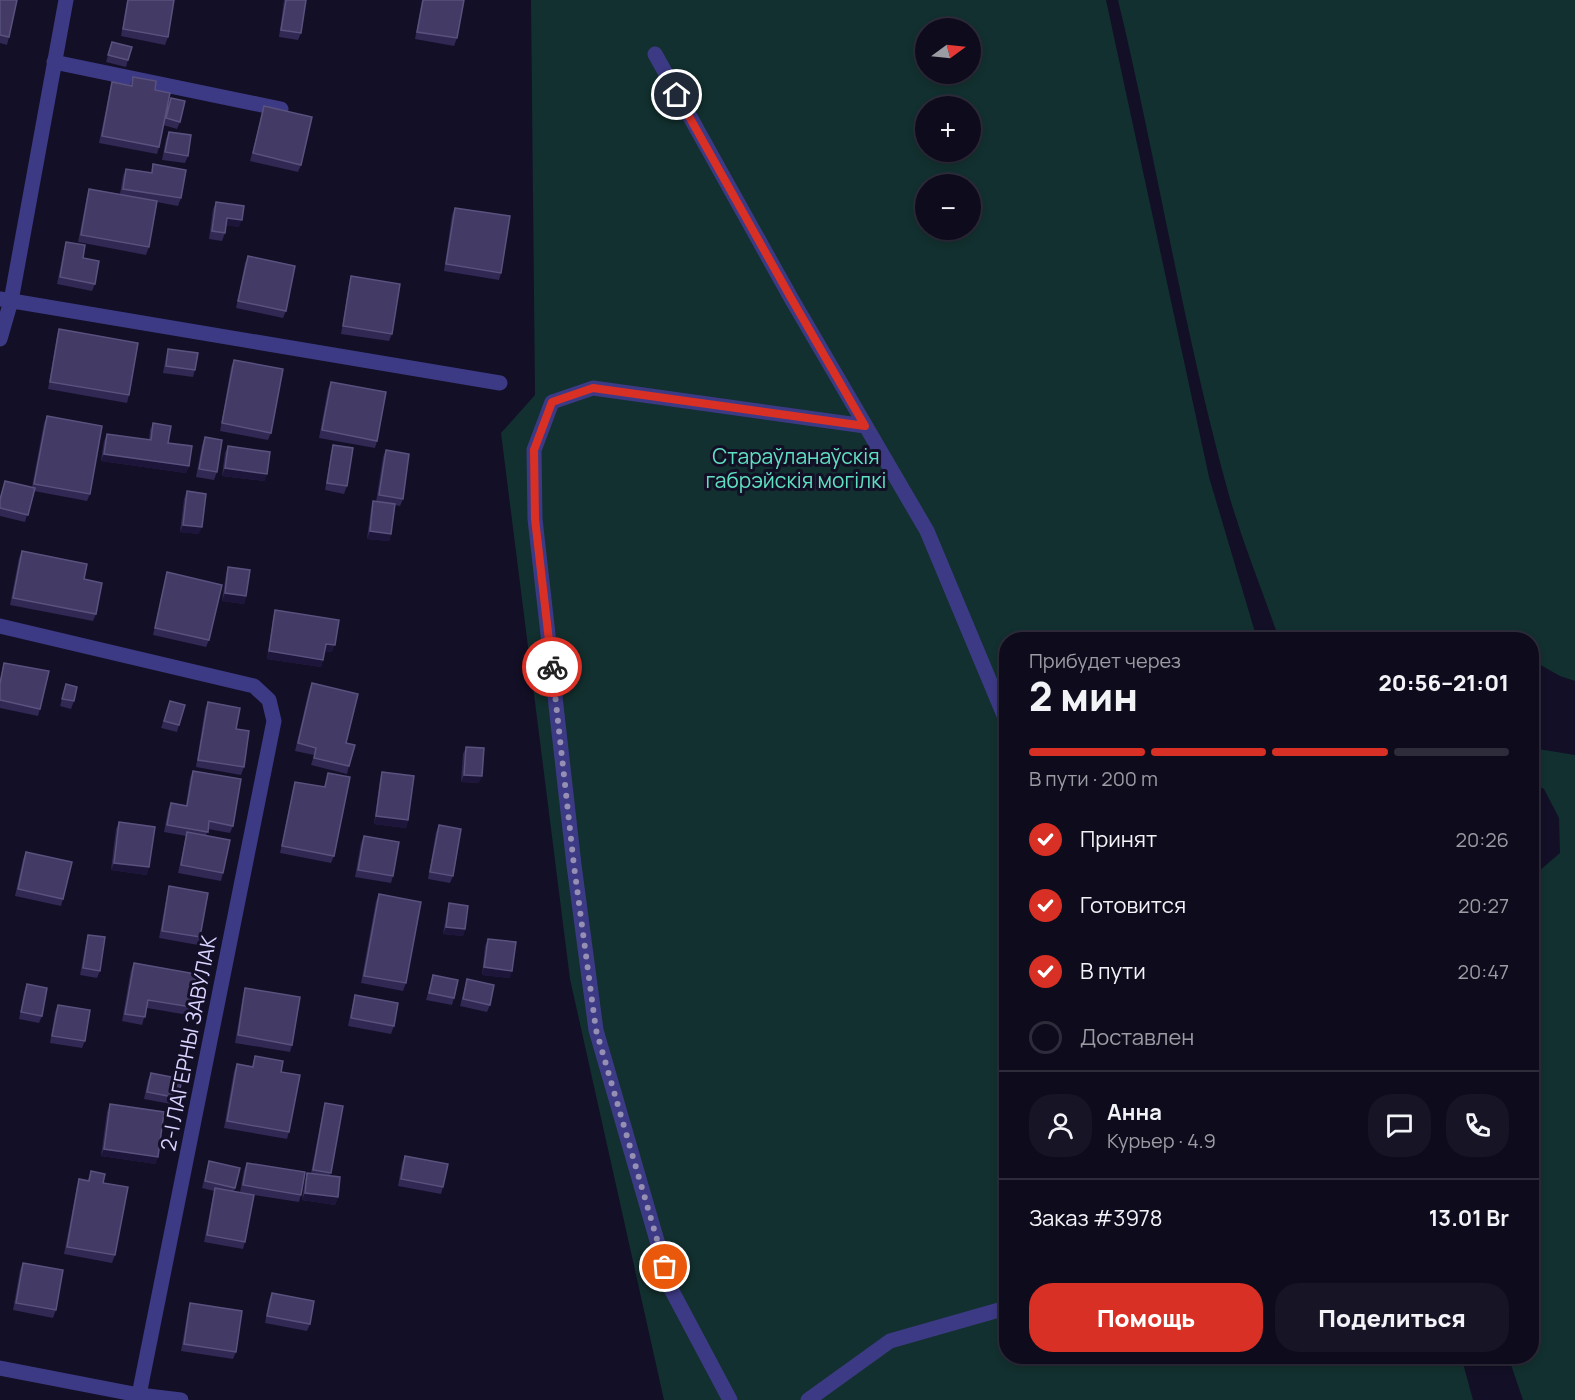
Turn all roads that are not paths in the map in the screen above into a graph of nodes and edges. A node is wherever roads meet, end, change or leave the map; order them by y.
1 (66, 0) edge
2 (655, 54) dead end
3 (54, 62) junction
4 (281, 110) edge
5 (6, 300) edge
6 (0, 339) edge
7 (500, 383) dead end
8 (865, 426) junction
9 (0, 626) edge
10 (999, 703) edge
11 (999, 1310) edge
12 (0, 1368) edge
13 (139, 1395) junction
14 (181, 1400) edge
15 (730, 1400) edge
16 (808, 1400) edge

1 - 3 street
2 - 8 street
3 - 4 street
3 - 5 street
5 - 6 street
5 - 7 street
8 - 10 street
8 - 15 street
9 - 13 street, 2-І ЛАГЕРНЫ ЗАВУЛАК
11 - 16 street
12 - 13 street
13 - 14 street

